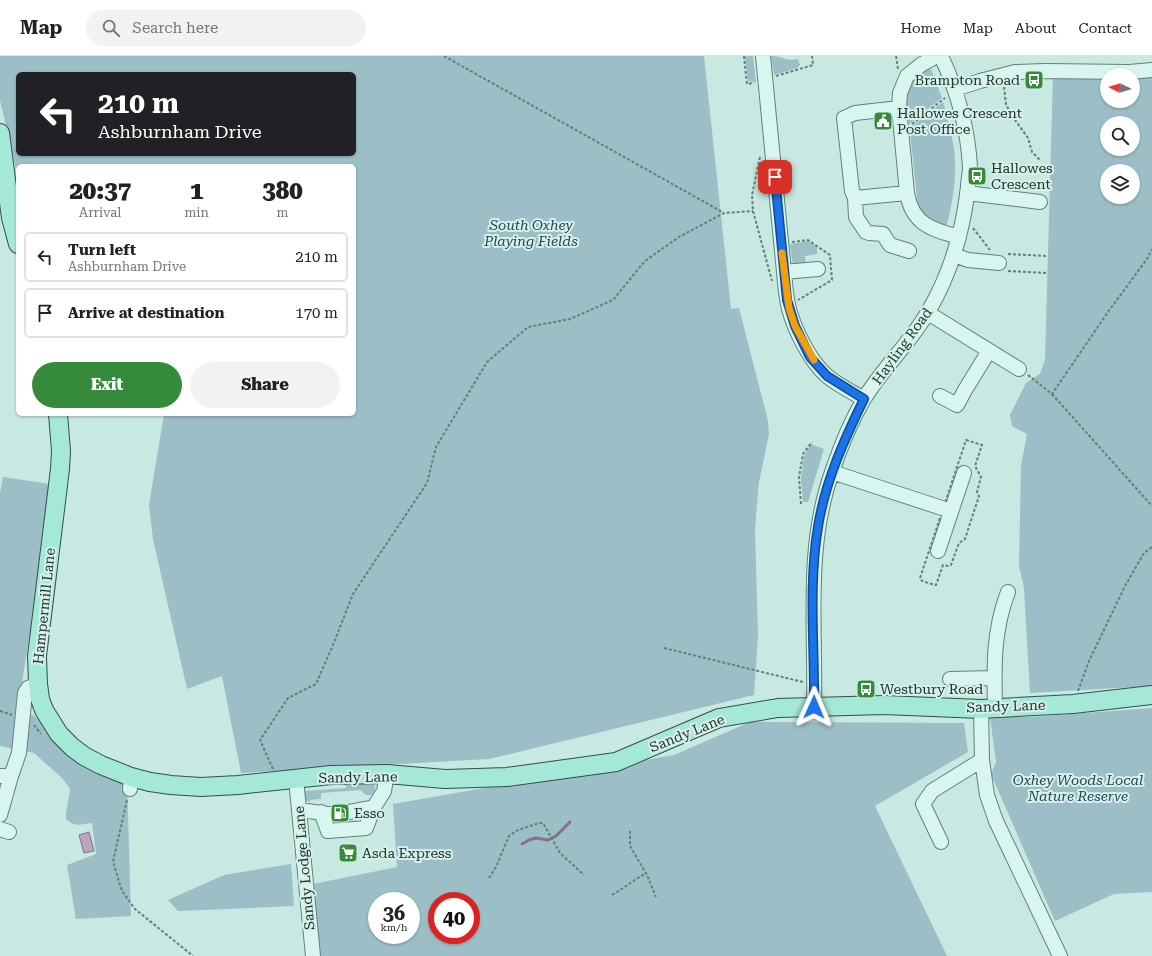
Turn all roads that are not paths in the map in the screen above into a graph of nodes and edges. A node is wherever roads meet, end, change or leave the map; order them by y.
1 (763, 56) edge
2 (937, 56) edge
3 (942, 56) edge
4 (1152, 70) edge
5 (956, 92) junction
6 (899, 108) junction
7 (0, 132) edge
8 (908, 193) junction
9 (967, 193) junction
10 (855, 198) junction
11 (1040, 202) dead end
12 (16, 237) edge
13 (959, 237) junction
14 (909, 251) dead end
15 (954, 255) junction
16 (995, 258) road end
17 (818, 269) dead end
18 (784, 272) junction
19 (928, 313) junction
20 (989, 351) junction
21 (1019, 368) road end
22 (940, 396) dead end
23 (864, 399) junction
24 (58, 416) edge
25 (832, 472) junction
26 (964, 473) dead end
27 (951, 511) junction
28 (938, 551) dead end
29 (1008, 592) dead end
30 (994, 678) junction
31 (950, 679) dead end
32 (38, 684) junction
33 (1152, 695) edge
34 (814, 707) junction
35 (988, 708) junction
36 (982, 760) junction
37 (387, 774) junction
38 (6, 776) edge
39 (296, 779) junction
40 (299, 811) junction
41 (0, 815) edge
42 (941, 842) dead end
43 (313, 956) edge
44 (1060, 956) edge

1 - 18 street
2 - 6 street
3 - 5 street, Hayling Road
4 - 5 street
5 - 9 street, Hayling Road
6 - 8 street
6 - 10 street
7 - 12 main road
8 - 10 street
8 - 13 street
9 - 11 street
9 - 13 street, Hayling Road
10 - 14 street
13 - 15 street, Hayling Road
15 - 16 street
15 - 19 street, Hayling Road
17 - 18 street
18 - 23 street
19 - 20 street
19 - 23 street, Hayling Road
20 - 21 street
20 - 22 street
23 - 25 street, Hayling Road
24 - 32 main road, Hampermill Lane
25 - 27 street
25 - 34 street, Hayling Road
26 - 27 street
27 - 28 street
29 - 30 street
30 - 31 street
30 - 35 street
32 - 38 street
32 - 39 main road, Hampermill Lane
33 - 35 main road, Sandy Lane
34 - 35 main road, Sandy Lane
34 - 37 main road, Sandy Lane
35 - 36 street
36 - 42 street
36 - 44 street
37 - 39 main road, Sandy Lane
37 - 40 street
38 - 41 street
39 - 40 street, Sandy Lodge Lane
40 - 43 street, Sandy Lodge Lane

